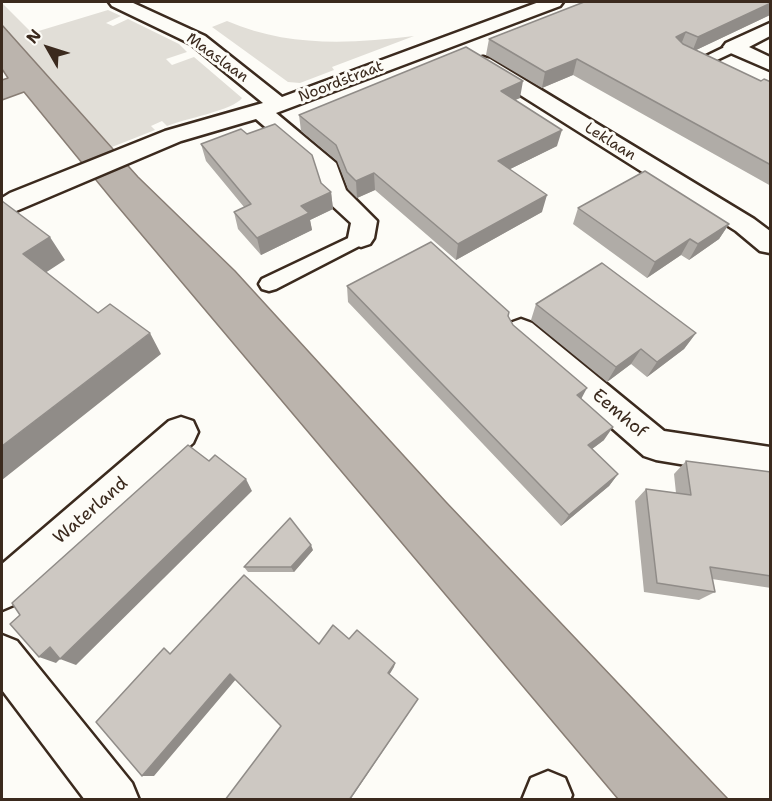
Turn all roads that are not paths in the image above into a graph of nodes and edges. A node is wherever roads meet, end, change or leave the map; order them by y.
1 (118, 2) edge
2 (554, 2) edge
3 (771, 29) edge
4 (448, 42) junction
5 (733, 47) junction
6 (771, 64) edge
7 (716, 71) edge
8 (269, 107) junction
9 (2, 209) edge
10 (361, 238) joint
11 (771, 244) edge
12 (269, 284) dead end
13 (521, 331) edge
14 (181, 432) dead end
15 (771, 463) edge
16 (2, 590) edge
17 (2, 656) edge
18 (115, 800) edge

1 - 8 street, Maaslaan
2 - 4 street, Noordstraat
3 - 5 street
4 - 8 street, Noordstraat
4 - 11 street, Leklaan
5 - 6 street
5 - 7 lane
8 - 9 street, Noordstraat
8 - 10 street
10 - 12 lane
13 - 15 street, Eemhof
14 - 16 street, Waterland
17 - 18 street

